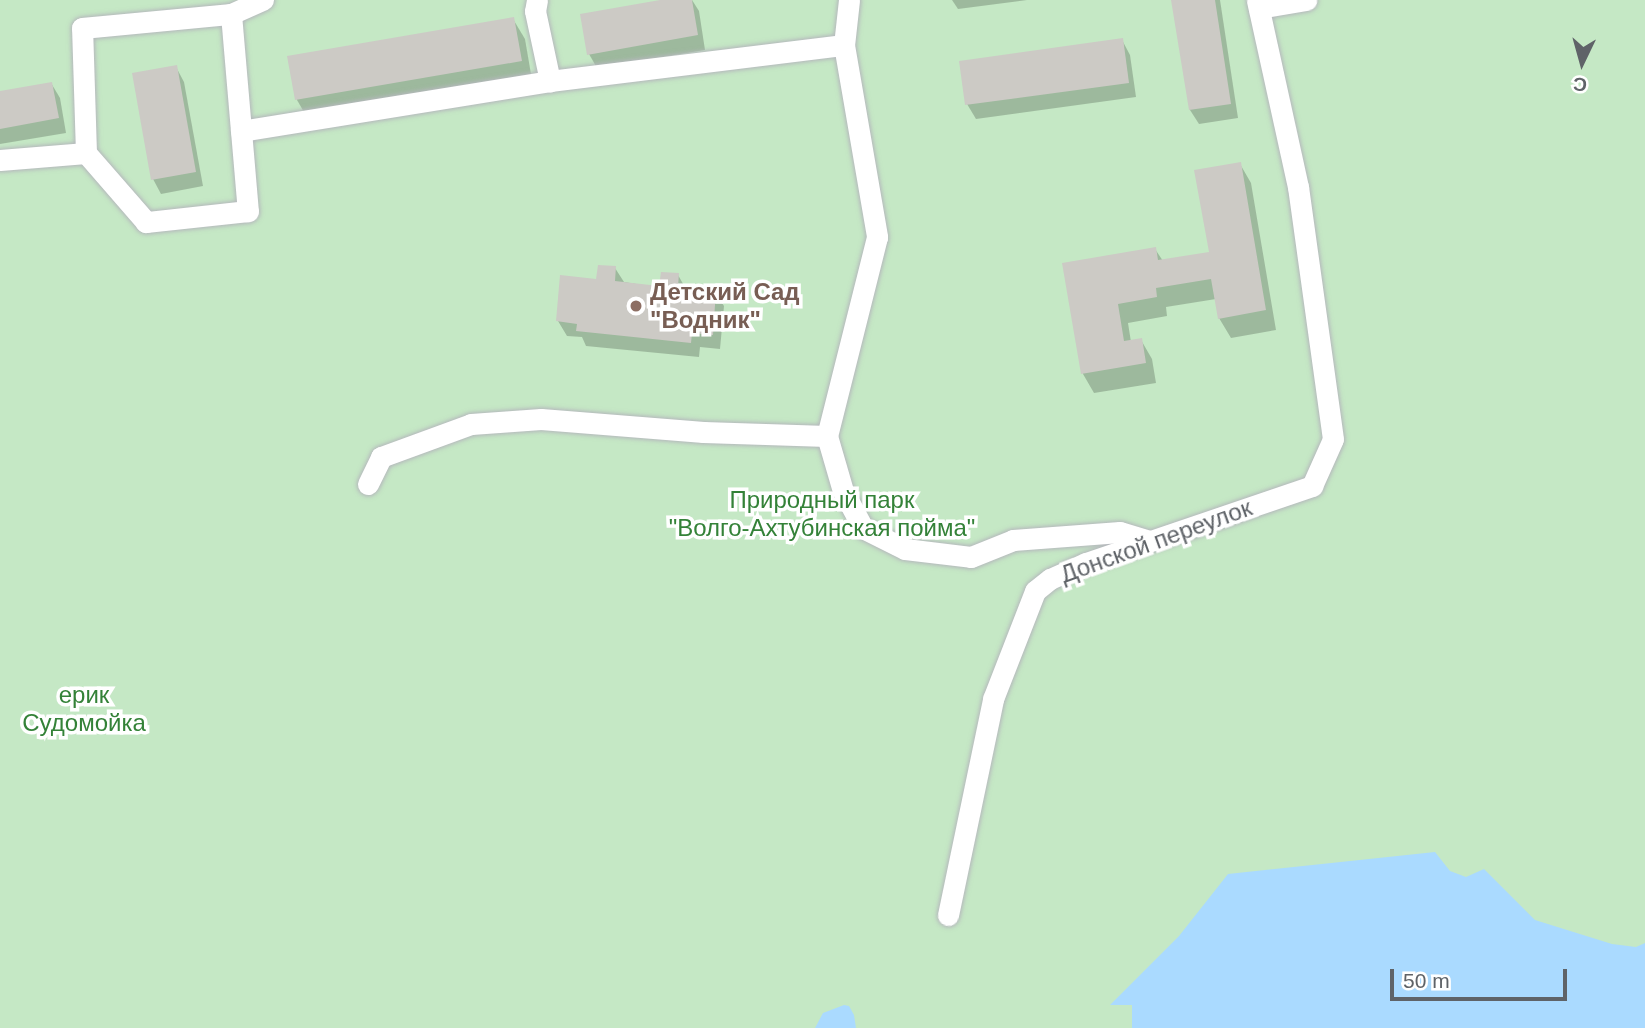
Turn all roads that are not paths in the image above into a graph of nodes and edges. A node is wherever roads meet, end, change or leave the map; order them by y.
1 (263, 0) edge
2 (537, 0) edge
3 (849, 0) edge
4 (1306, 0) edge
5 (1258, 4) edge
6 (231, 14) junction
7 (844, 46) junction
8 (550, 81) junction
9 (241, 131) junction
10 (86, 153) junction
11 (0, 160) edge
12 (827, 436) junction
13 (368, 484) dead end
14 (1150, 541) junction
15 (948, 915) dead end

1 - 6 street
2 - 8 street
3 - 7 street
4 - 5 street
5 - 14 street, Донской переулок
6 - 9 street
6 - 10 street
7 - 8 street
7 - 12 street
8 - 9 street
9 - 10 street
10 - 11 street
12 - 13 street
12 - 14 street
14 - 15 street, Донской переулок

